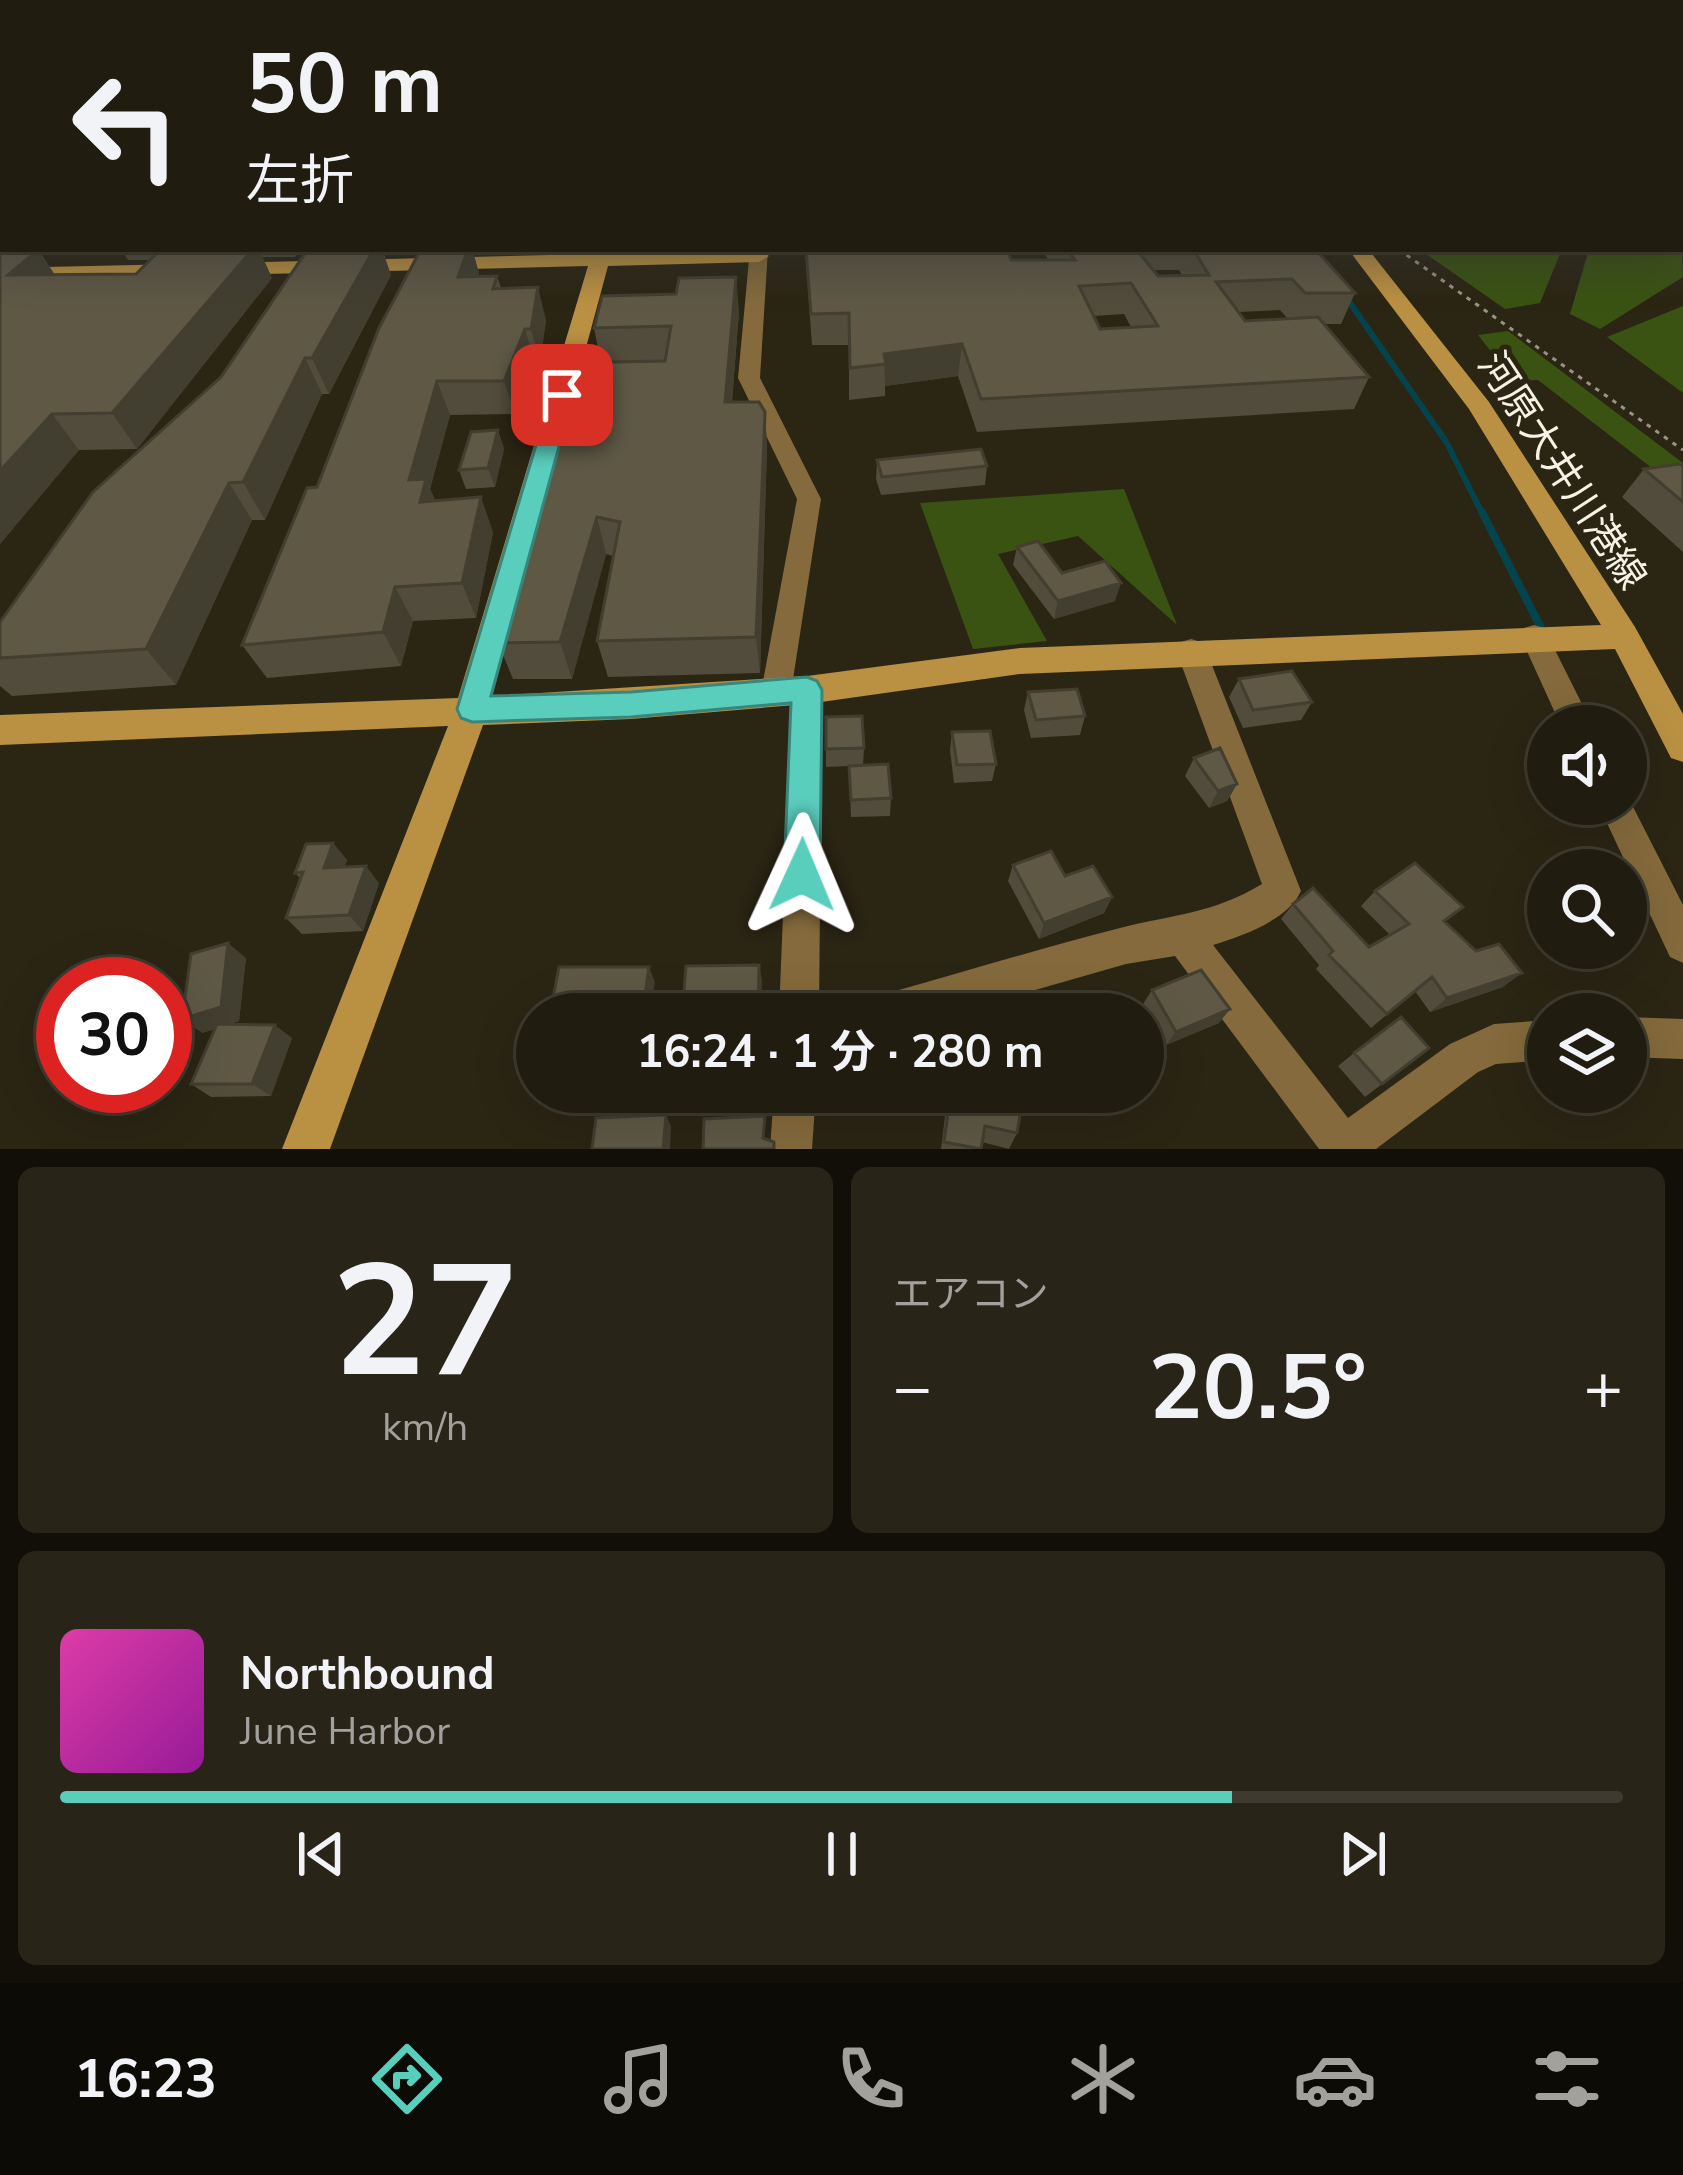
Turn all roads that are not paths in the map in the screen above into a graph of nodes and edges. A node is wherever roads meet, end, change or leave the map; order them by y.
1 (1360, 252) edge
2 (759, 253) edge
3 (602, 254) edge
4 (0, 274) edge
5 (1544, 636) junction
6 (1624, 636) junction
7 (1191, 650) junction
8 (791, 691) junction
9 (1569, 705) edge
10 (472, 709) junction
11 (0, 730) edge
12 (1683, 747) edge
13 (1625, 825) edge
14 (1183, 935) junction
15 (1683, 944) edge
16 (798, 993) edge
17 (959, 993) edge
18 (1647, 1038) edge
19 (1683, 1039) edge
20 (1527, 1042) edge
21 (794, 1113) edge
22 (1344, 1148) edge
23 (306, 1149) edge
24 (791, 1149) edge

1 - 6 street, 河原大井川港線
2 - 3 street
2 - 8 street
3 - 4 street
3 - 10 street
5 - 6 street
5 - 7 street
5 - 9 street
6 - 12 street, 河原大井川港線
7 - 8 street
7 - 14 street
8 - 10 street
8 - 16 street
10 - 11 street
10 - 23 street
13 - 15 street
14 - 17 street
14 - 22 street
18 - 19 street
20 - 22 street
21 - 24 street

